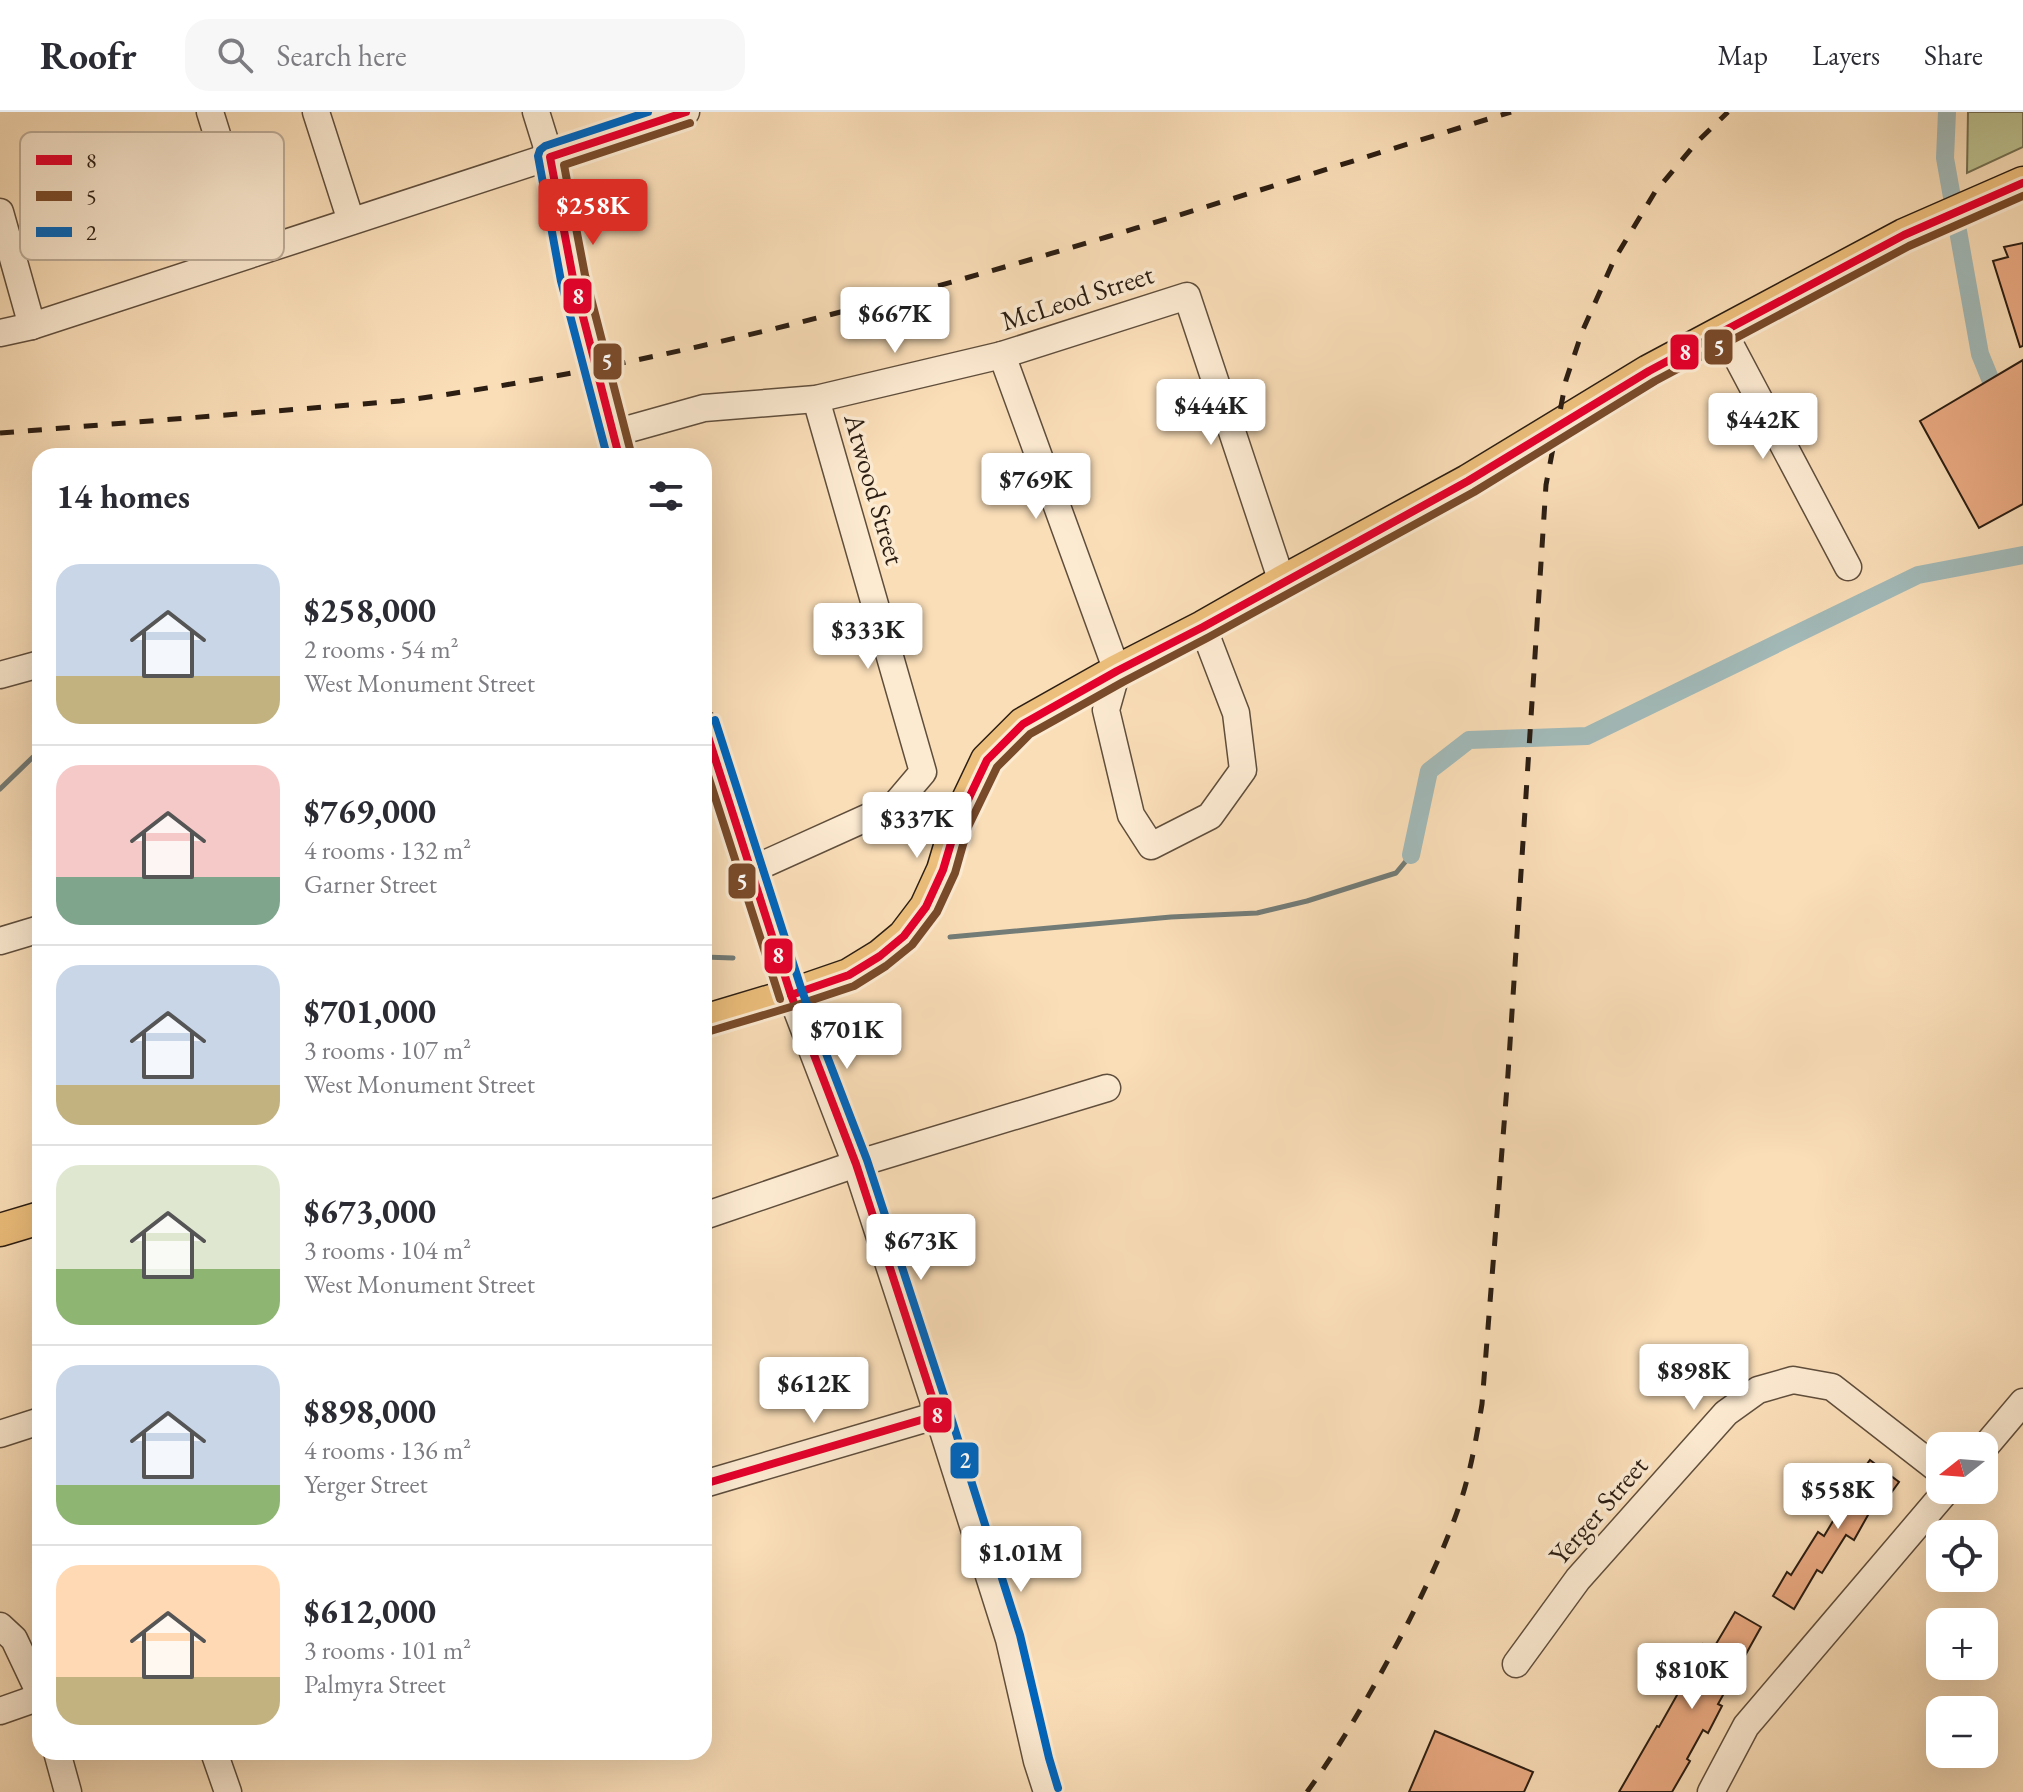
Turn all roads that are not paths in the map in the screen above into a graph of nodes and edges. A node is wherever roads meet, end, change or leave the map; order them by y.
1 (210, 112) edge
2 (316, 112) edge
3 (536, 112) edge
4 (686, 112) edge
5 (216, 132) edge
6 (550, 157) junction
7 (2012, 187) edge
8 (0, 215) edge
9 (351, 221) junction
10 (284, 243) edge
11 (233, 260) edge
12 (32, 326) junction
13 (1723, 331) junction
14 (0, 333) edge
15 (1002, 355) junction
16 (816, 399) junction
17 (615, 445) edge
18 (1848, 567) dead end
19 (1282, 582) junction
20 (1203, 627) junction
21 (32, 666) edge
22 (1117, 671) junction
23 (0, 675) edge
24 (712, 749) edge
25 (751, 870) junction
26 (32, 931) edge
27 (0, 941) edge
28 (791, 995) junction
29 (712, 1019) edge
30 (1107, 1088) dead end
31 (856, 1164) junction
32 (712, 1213) edge
33 (32, 1220) edge
34 (0, 1230) edge
35 (2021, 1407) edge
36 (938, 1415) junction
37 (32, 1424) edge
38 (1998, 1432) edge
39 (0, 1434) edge
40 (1926, 1460) edge
41 (712, 1482) edge
42 (1935, 1504) edge
43 (0, 1626) edge
44 (1516, 1664) dead end
45 (32, 1678) edge
46 (32, 1699) edge
47 (0, 1711) edge
48 (59, 1760) edge
49 (217, 1760) edge
50 (68, 1792) edge
51 (228, 1792) edge
52 (1047, 1792) edge
53 (1711, 1792) edge

1 - 5 street
2 - 9 street
3 - 6 street
4 - 6 street
6 - 9 street
6 - 17 street
7 - 13 main road
8 - 12 street
9 - 10 street
11 - 12 street
12 - 14 street
13 - 18 street
13 - 19 main road
15 - 16 street, McLeod Street
15 - 19 street, McLeod Street
15 - 22 street
16 - 17 street, McLeod Street
16 - 25 street, Atwood Street
19 - 20 main road
20 - 22 main road
20 - 22 street
21 - 23 street
22 - 28 main road
24 - 25 street
25 - 28 street
26 - 27 street
28 - 29 main road
28 - 31 street
30 - 31 street
31 - 32 street
31 - 36 street
33 - 34 main road
35 - 38 street
36 - 41 street
36 - 52 street
37 - 39 street
40 - 44 street, Yerger Street
42 - 53 street
43 - 45 street
46 - 47 street
48 - 50 street
49 - 51 street

